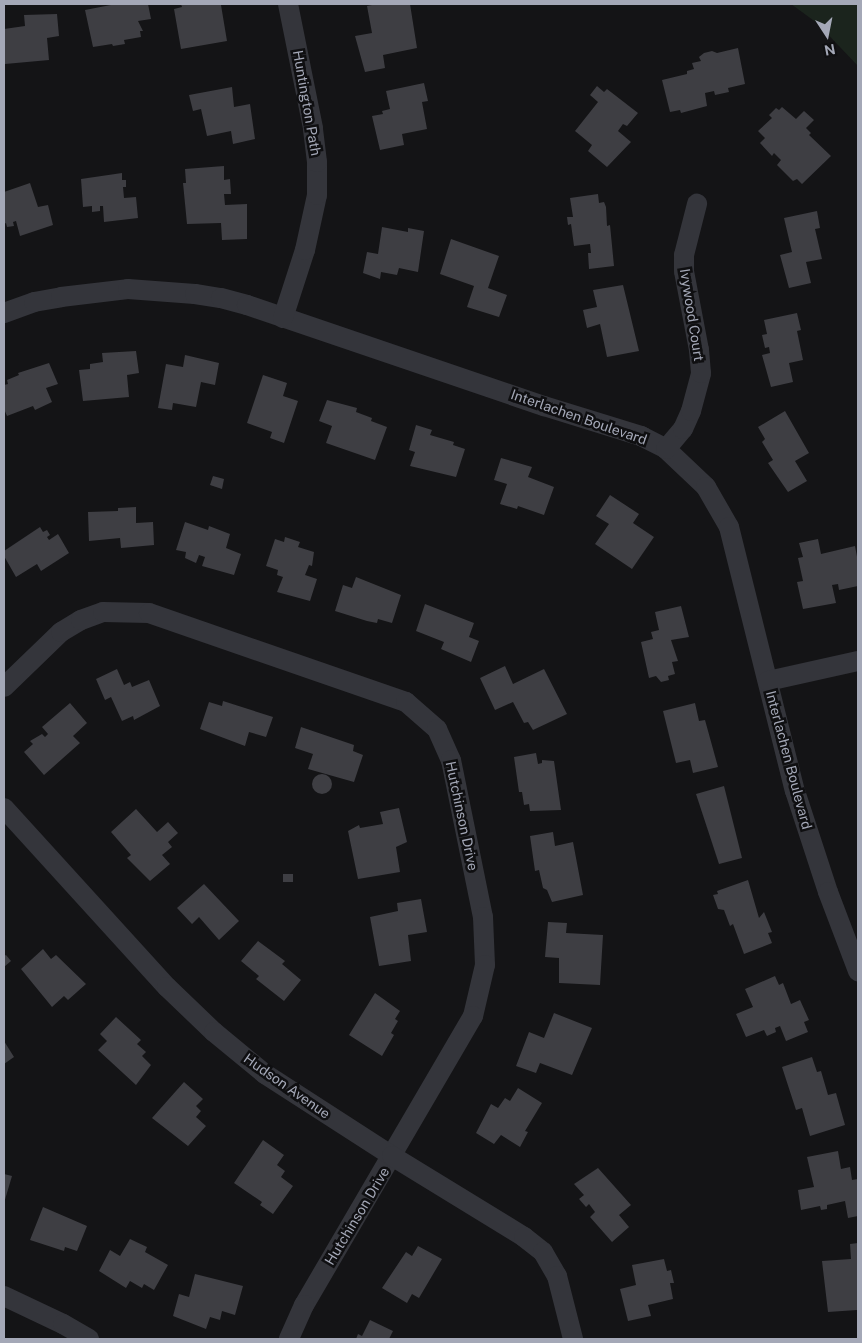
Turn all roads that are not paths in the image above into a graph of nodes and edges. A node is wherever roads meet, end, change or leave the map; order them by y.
1 (288, 4) edge
2 (697, 204) dead end
3 (4, 313) edge
4 (283, 318) junction
5 (666, 449) junction
6 (858, 661) edge
7 (768, 681) junction
8 (4, 687) edge
9 (4, 808) edge
10 (858, 971) edge
11 (392, 1156) junction
12 (4, 1296) edge
13 (90, 1339) edge
14 (289, 1339) edge
15 (573, 1339) edge

1 - 4 street, Huntington Path
2 - 5 street, Ivywood Court
3 - 4 street, Interlachen Boulevard
4 - 5 street, Interlachen Boulevard
5 - 7 street, Interlachen Boulevard
6 - 7 street
7 - 10 street, Interlachen Boulevard
8 - 11 street, Hutchinson Drive
9 - 11 street, Hudson Avenue
11 - 14 street, Hutchinson Drive
11 - 15 street, Hudson Avenue
12 - 13 street

